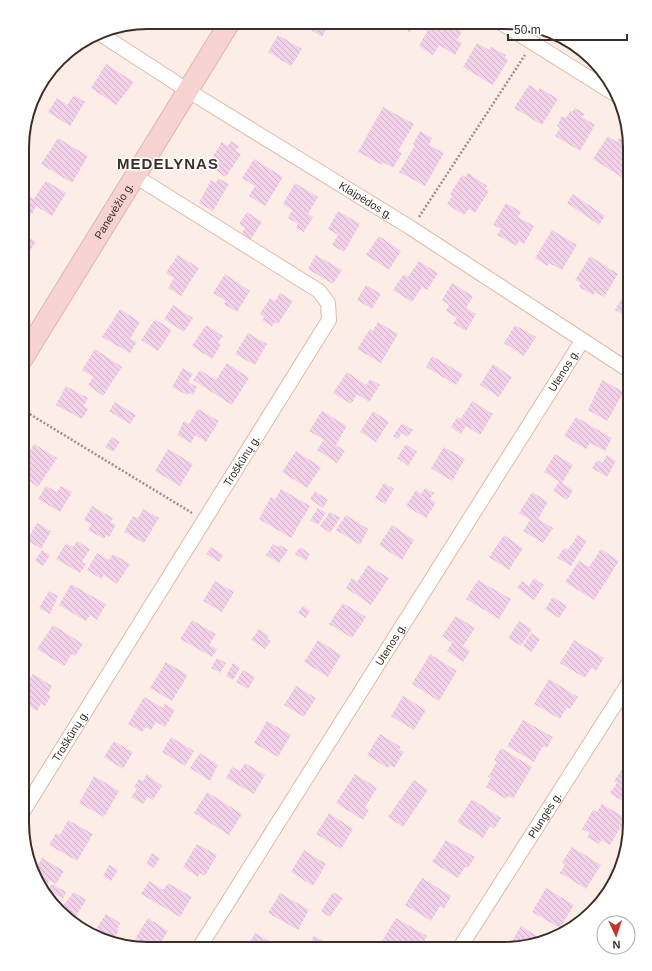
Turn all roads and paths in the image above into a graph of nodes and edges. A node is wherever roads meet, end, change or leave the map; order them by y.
1 (226, 29) edge
2 (511, 29) edge
3 (105, 37) edge
4 (533, 43) junction
5 (187, 90) junction
6 (608, 90) edge
7 (135, 176) junction
8 (411, 228) junction
9 (582, 341) junction
10 (29, 348) edge
11 (623, 367) edge
12 (29, 414) edge
13 (203, 519) junction
14 (623, 692) edge
15 (29, 802) edge
16 (203, 942) edge
17 (463, 942) edge

1 - 5 street, Panevėžio g.
2 - 4 street
3 - 5 street, Klaipėdos g.
4 - 6 street
4 - 8 path
5 - 7 street, Panevėžio g.
5 - 8 street, Klaipėdos g.
7 - 10 street, Panevėžio g.
7 - 13 street, Troškūnų g.
8 - 9 street, Klaipėdos g.
9 - 11 street, Klaipėdos g.
9 - 16 street, Utenos g.
12 - 13 path
13 - 15 street, Troškūnų g.
14 - 17 street, Plungės g.

